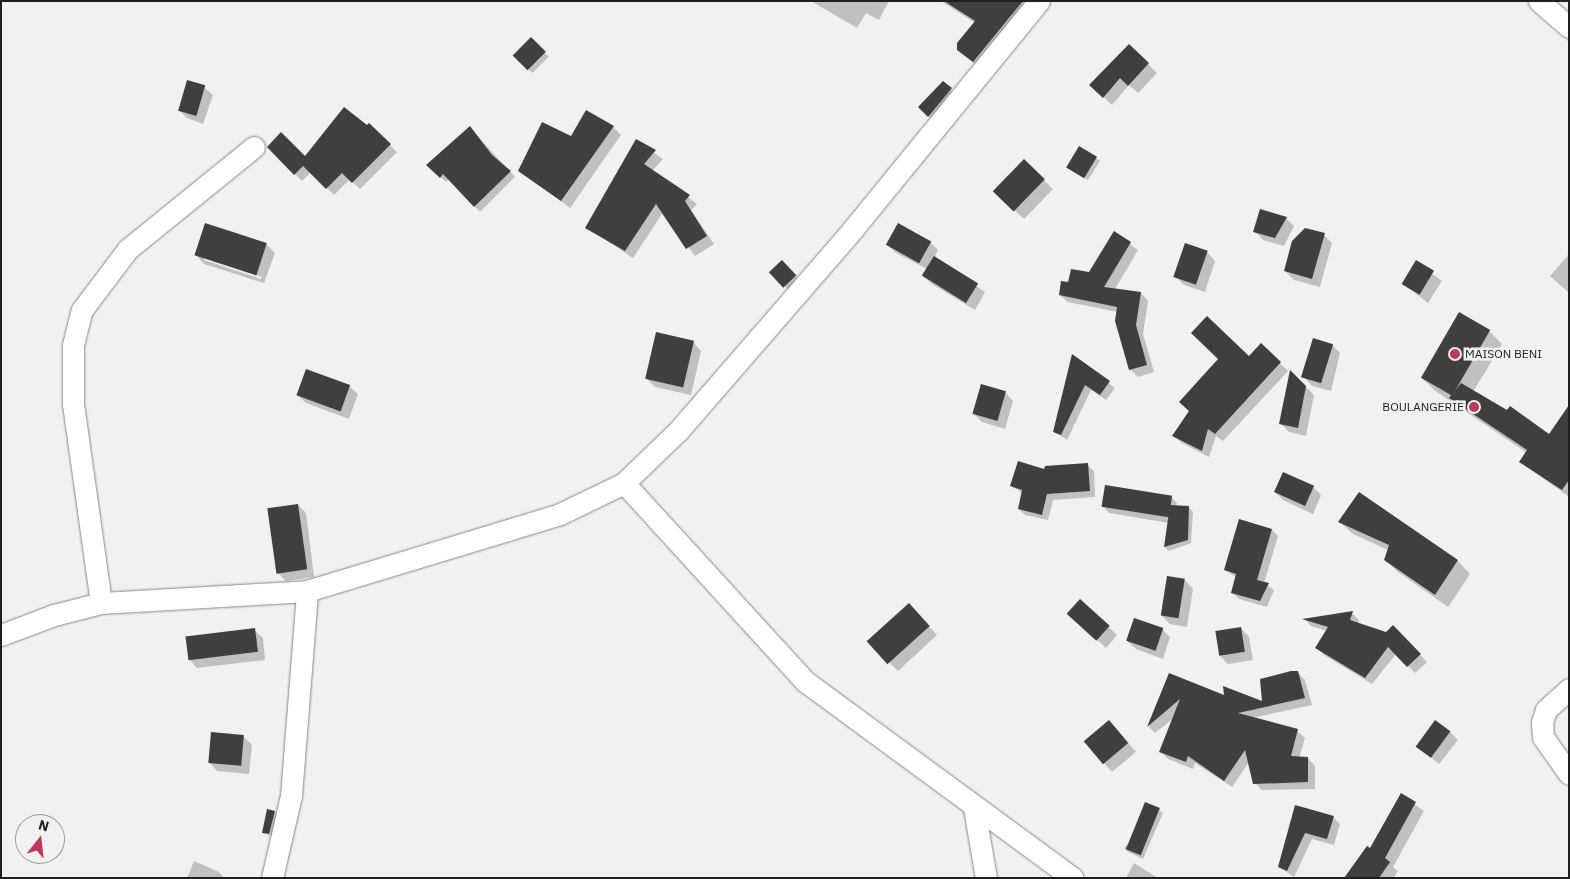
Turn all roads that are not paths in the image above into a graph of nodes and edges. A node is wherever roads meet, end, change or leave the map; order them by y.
1 (1039, 1) edge
2 (1539, 1) edge
3 (1569, 27) edge
4 (254, 147) dead end
5 (624, 483) junction
6 (307, 591) junction
7 (101, 603) junction
8 (1, 635) edge
9 (1569, 689) edge
10 (1569, 774) edge
11 (974, 808) junction
12 (272, 878) edge
13 (986, 878) edge
14 (1073, 878) edge

1 - 5 street
2 - 3 street
4 - 7 street
5 - 6 street
5 - 11 street
6 - 7 street
6 - 12 street
7 - 8 street
9 - 10 street
11 - 13 street
11 - 14 street

